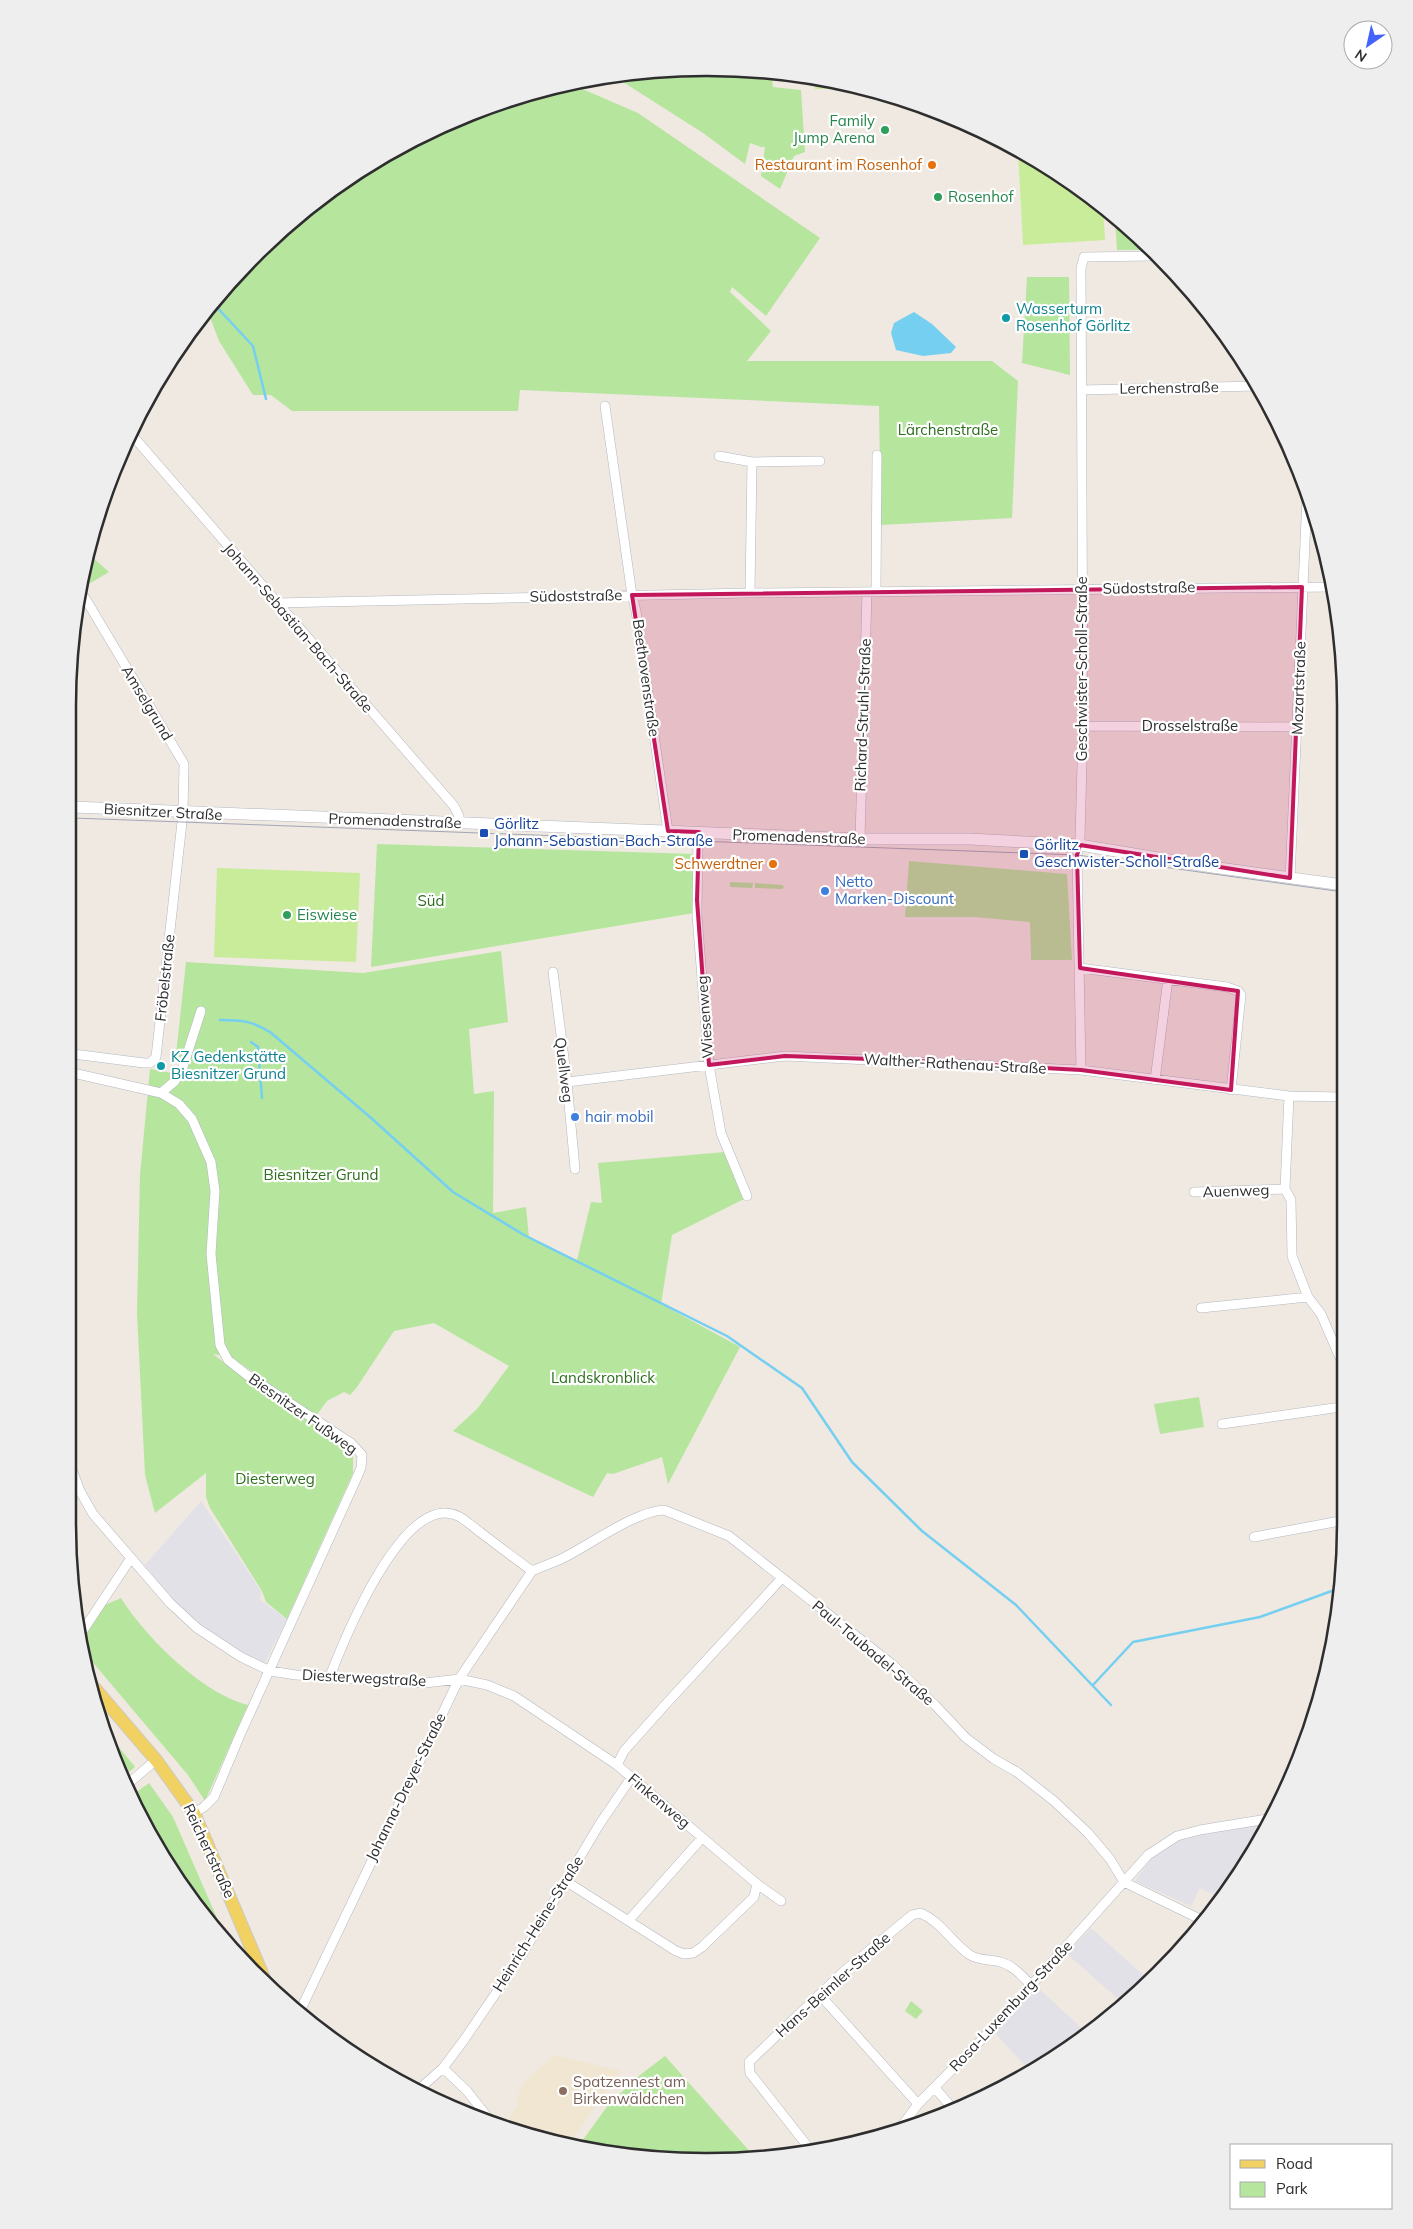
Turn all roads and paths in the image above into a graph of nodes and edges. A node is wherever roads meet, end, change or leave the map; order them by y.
1 (1147, 256) edge
2 (1249, 386) edge
3 (1082, 390) junction
4 (605, 406) dead end
5 (136, 439) edge
6 (878, 455) dead end
7 (719, 456) dead end
8 (820, 461) dead end
9 (752, 462) junction
10 (1306, 514) edge
11 (1325, 586) edge
12 (1302, 587) junction
13 (1082, 589) junction
14 (871, 591) junction
15 (750, 593) junction
16 (632, 595) junction
17 (86, 599) edge
18 (275, 603) junction
19 (1083, 726) junction
20 (1297, 726) junction
21 (76, 808) edge
22 (183, 813) junction
23 (253, 816) joint
24 (459, 823) junction
25 (668, 831) junction
26 (698, 832) junction
27 (860, 839) junction
28 (1080, 845) junction
29 (1290, 878) junction
30 (1337, 884) edge
31 (1080, 968) junction
32 (552, 972) dead end
33 (1168, 979) junction
34 (201, 1012) dead end
35 (76, 1054) edge
36 (709, 1065) junction
37 (1081, 1070) junction
38 (76, 1074) edge
39 (1155, 1080) junction
40 (567, 1082) junction
41 (1231, 1090) junction
42 (161, 1093) junction
43 (1288, 1096) junction
44 (1337, 1097) edge
45 (575, 1169) dead end
46 (1285, 1189) junction
47 (1194, 1192) dead end
48 (747, 1196) dead end
49 (1308, 1297) junction
50 (1200, 1308) dead end
51 (1337, 1351) edge
52 (1337, 1408) edge
53 (1222, 1424) dead end
54 (76, 1480) edge
55 (1337, 1522) edge
56 (1254, 1536) dead end
57 (131, 1558) junction
58 (532, 1571) junction
59 (782, 1578) junction
60 (85, 1627) edge
61 (270, 1671) junction
62 (330, 1676) junction
63 (459, 1678) junction
64 (101, 1696) edge
65 (156, 1760) junction
66 (617, 1764) junction
67 (631, 1778) junction
68 (131, 1780) edge
69 (194, 1813) junction
70 (1262, 1819) edge
71 (702, 1838) junction
72 (567, 1882) junction
73 (1124, 1882) junction
74 (757, 1884) junction
75 (781, 1901) dead end
76 (1197, 1918) edge
77 (629, 1920) junction
78 (259, 1966) edge
79 (1031, 1985) junction
80 (820, 1995) junction
81 (302, 2006) edge
82 (443, 2068) junction
83 (423, 2085) edge
84 (935, 2088) junction
85 (918, 2104) junction
86 (949, 2104) edge
87 (483, 2112) edge
88 (906, 2120) edge
89 (806, 2144) edge

1 - 3 street, Geschwister-Scholl-Straße
2 - 3 street, Lerchenstraße
3 - 13 street, Geschwister-Scholl-Straße
4 - 16 street, Beethovenstraße
5 - 18 street, Johann-Sebastian-Bach-Straße
6 - 14 street
7 - 9 street
8 - 9 street
9 - 15 street
10 - 12 street, Mozartstraße
11 - 12 street, Südoststraße
12 - 13 street, Südoststraße
12 - 20 street, Mozartstraße
13 - 14 street, Südoststraße
13 - 19 street, Geschwister-Scholl-Straße
14 - 15 street, Südoststraße
14 - 27 street, Richard-Struhl-Straße
15 - 16 street, Südoststraße
16 - 18 street, Südoststraße
16 - 25 street, Beethovenstraße
17 - 22 street, Amselgrund
18 - 24 street, Johann-Sebastian-Bach-Straße
19 - 20 street, Drosselstraße
19 - 28 street, Geschwister-Scholl-Straße
20 - 29 street, Mozartstraße
21 - 22 main road, Biesnitzer Straße
22 - 23 main road, Biesnitzer Straße
22 - 35 street, Fröbelstraße
23 - 24 main road, Promenadenstraße
24 - 25 main road, Promenadenstraße
25 - 26 main road, Promenadenstraße
26 - 27 main road, Promenadenstraße
26 - 36 street, Wiesenweg
27 - 28 main road, Promenadenstraße
28 - 29 main road, Promenadenstraße
28 - 31 street, Geschwister-Scholl-Straße
29 - 30 main road, Promenadenstraße
31 - 33 street
31 - 37 street, Geschwister-Scholl-Straße
32 - 40 street, Quellweg
33 - 39 street
33 - 41 street
34 - 42 street
36 - 37 street, Walther-Rathenau-Straße
36 - 40 street, Walther-Rathenau-Straße
36 - 48 street, Wiesenweg
37 - 39 street, Walther-Rathenau-Straße
38 - 42 street
39 - 41 street, Walther-Rathenau-Straße
40 - 45 street, Quellweg
41 - 43 street, Walther-Rathenau-Straße
42 - 61 street, Biesnitzer Fußweg
43 - 44 street, Walther-Rathenau-Straße
43 - 46 street
46 - 47 street, Auenweg
46 - 49 street, Auenweg
49 - 50 street
49 - 51 street, Auenweg
52 - 53 street
54 - 57 street, Diesterwegstraße
55 - 56 street
57 - 60 street
57 - 61 street, Diesterwegstraße
58 - 59 street, Paul-Taubadel-Straße
58 - 62 street
58 - 63 street, Johanna-Dreyer-Straße
59 - 66 street
59 - 73 street, Paul-Taubadel-Straße
61 - 62 street, Diesterwegstraße
61 - 69 street, Biesnitzer Fußweg
62 - 63 street, Diesterwegstraße
63 - 66 street, Diesterwegstraße
63 - 81 street, Johanna-Dreyer-Straße
64 - 65 main road, Reichertstraße
65 - 68 street
65 - 69 main road, Reichertstraße
66 - 67 street, Finkenweg
67 - 71 street, Finkenweg
67 - 72 street, Heinrich-Heine-Straße
69 - 78 main road, Reichertstraße
70 - 73 street, Rosa-Luxemburg-Straße
71 - 74 street, Finkenweg
71 - 77 street, Finkenweg
72 - 77 street
72 - 82 street, Heinrich-Heine-Straße
73 - 76 street
73 - 79 street, Rosa-Luxemburg-Straße
74 - 75 street, Finkenweg
74 - 77 street
79 - 80 street, Hans-Beimler-Straße
79 - 84 street, Rosa-Luxemburg-Straße
80 - 85 street
80 - 89 street, Hans-Beimler-Straße
82 - 83 street, Heinrich-Heine-Straße
82 - 87 street
84 - 85 street, Rosa-Luxemburg-Straße
84 - 86 street
85 - 88 street, Rosa-Luxemburg-Straße

